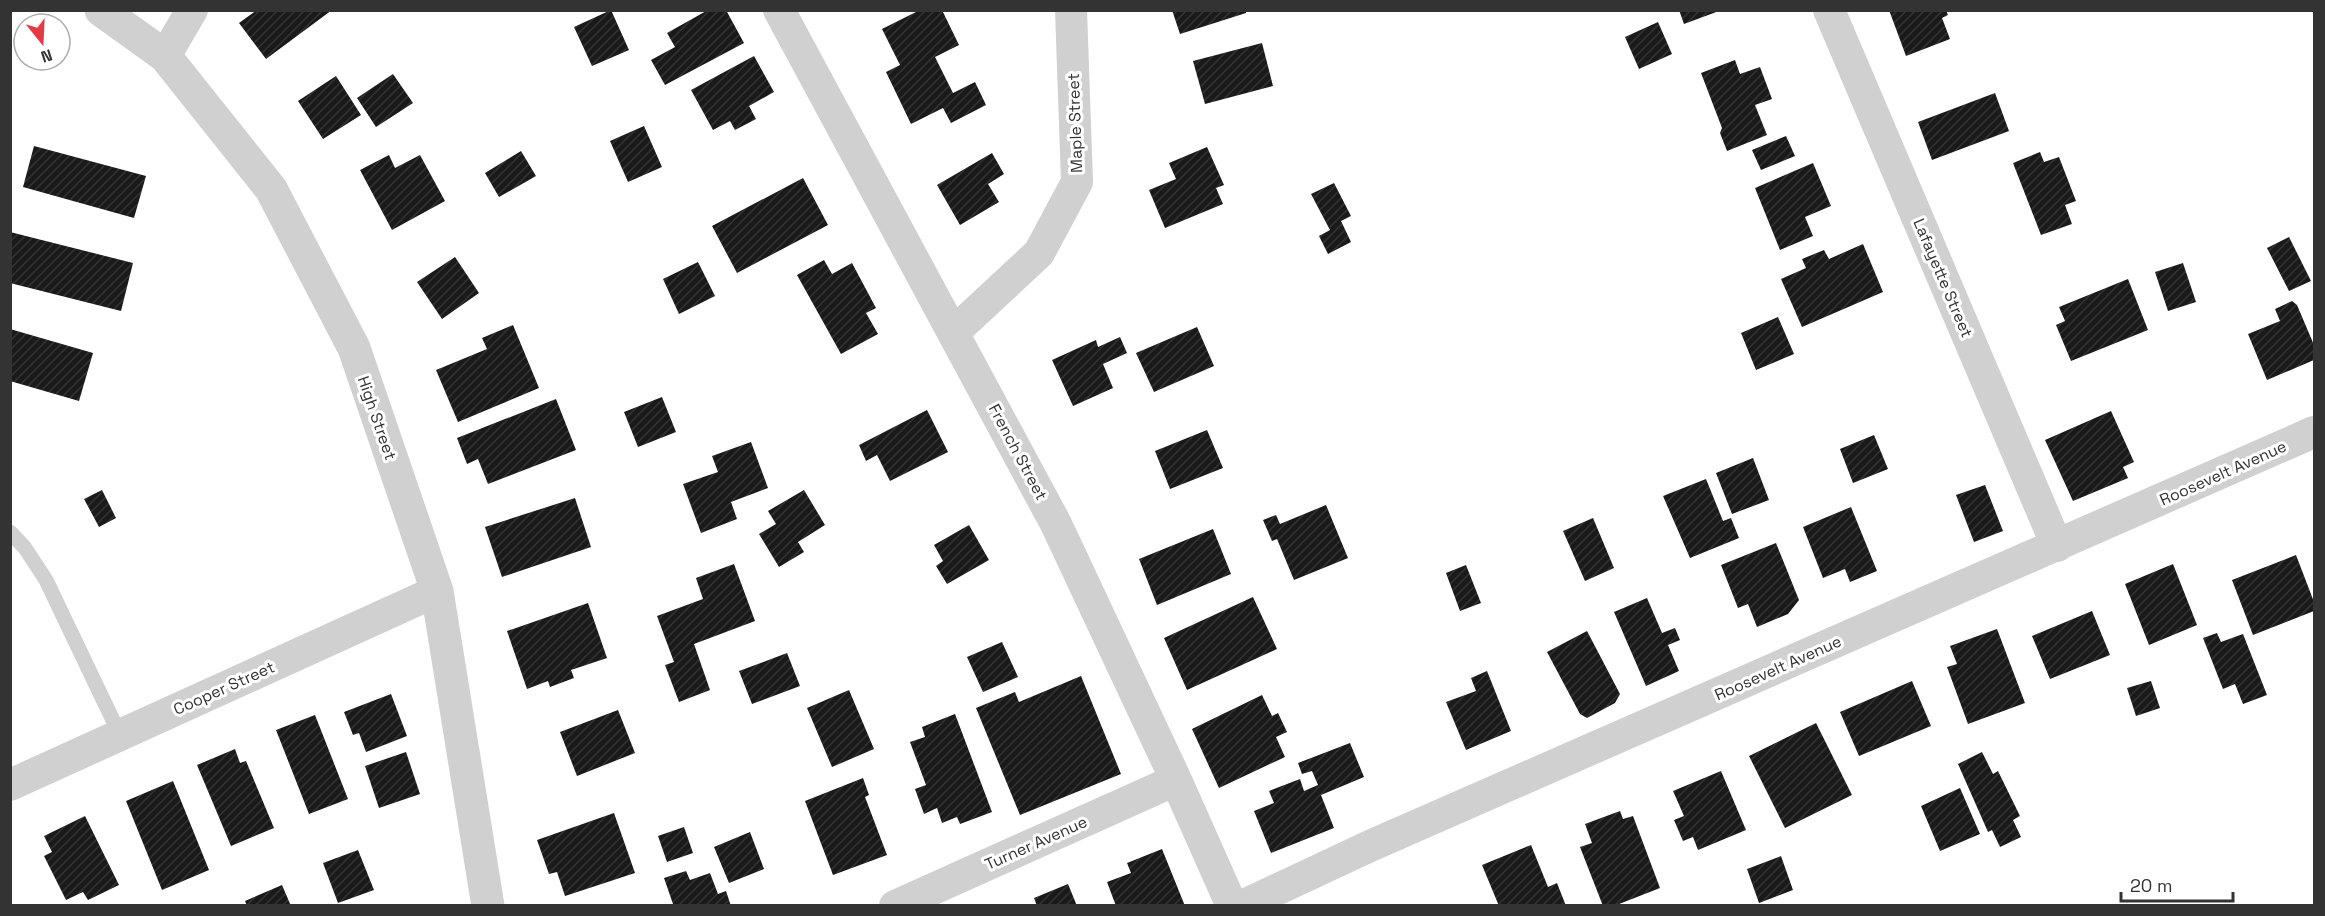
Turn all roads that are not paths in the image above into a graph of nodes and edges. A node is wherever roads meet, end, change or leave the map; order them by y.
1 (101, 10) edge
2 (192, 10) edge
3 (778, 10) edge
4 (1071, 10) edge
5 (1829, 10) edge
6 (165, 56) junction
7 (953, 333) junction
8 (2314, 432) edge
9 (10, 532) edge
10 (2057, 546) junction
11 (436, 591) junction
12 (120, 735) junction
13 (1176, 780) junction
14 (10, 785) edge
15 (488, 906) edge
16 (895, 906) edge
17 (1232, 906) edge
18 (1242, 906) edge

1 - 6 street, High Street
2 - 6 street
3 - 7 street, French Street
4 - 7 street, Maple Street
5 - 10 street, Lafayette Street
6 - 11 street, High Street
7 - 13 street, French Street
8 - 10 street, Roosevelt Avenue
9 - 12 lane
10 - 18 street, Roosevelt Avenue
11 - 12 street, Cooper Street
11 - 15 street, High Street
12 - 14 street, Cooper Street
13 - 16 street, Turner Avenue
13 - 17 street, French Street

